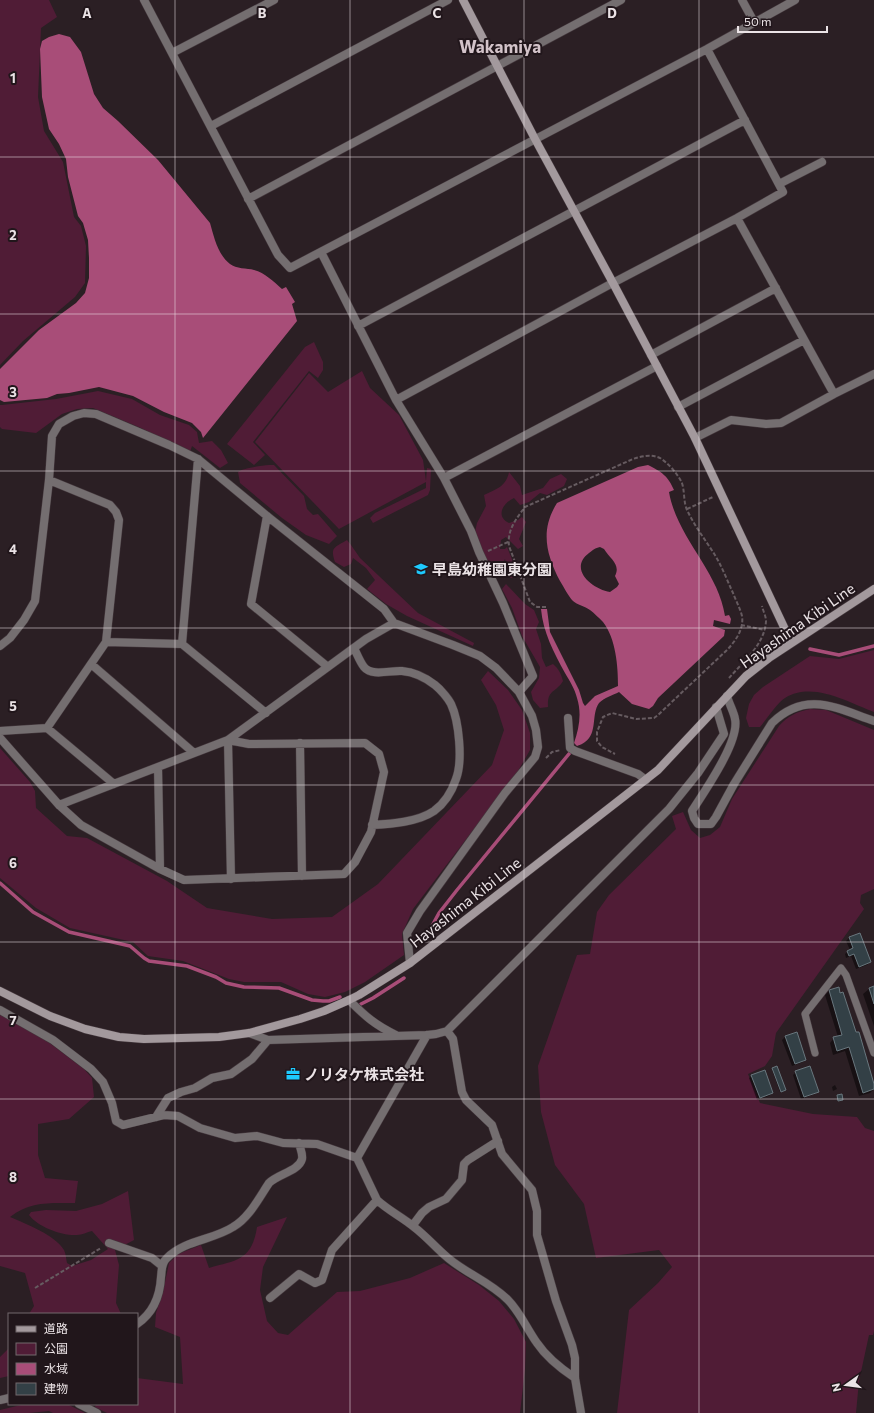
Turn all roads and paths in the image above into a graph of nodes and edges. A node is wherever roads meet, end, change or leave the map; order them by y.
1 (144, 0) edge
2 (274, 0) edge
3 (448, 0) edge
4 (463, 0) edge
5 (621, 0) edge
6 (742, 0) edge
7 (795, 0) edge
8 (754, 22) junction
9 (707, 49) junction
10 (172, 53) junction
11 (497, 66) junction
12 (745, 120) junction
13 (211, 126) junction
14 (534, 139) junction
15 (822, 162) dead end
16 (779, 184) junction
17 (248, 199) junction
18 (574, 212) junction
19 (737, 218) junction
20 (321, 252) junction
21 (613, 283) junction
22 (776, 288) junction
23 (358, 326) junction
24 (804, 340) junction
25 (651, 355) junction
26 (657, 366) junction
27 (874, 374) edge
28 (834, 394) junction
29 (396, 400) junction
30 (678, 407) junction
31 (695, 438) junction
32 (198, 459) junction
33 (444, 478) junction
34 (49, 480) junction
35 (710, 499) dead end
36 (687, 509) junction
37 (267, 516) junction
38 (508, 542) junction
39 (480, 555) junction
40 (874, 589) edge
41 (762, 606) dead end
42 (546, 607) dead end
43 (394, 623) junction
44 (741, 625) junction
45 (765, 630) junction
46 (106, 642) junction
47 (791, 642) junction
48 (182, 644) junction
49 (0, 646) edge
50 (354, 648) junction
51 (91, 664) junction
52 (328, 667) junction
53 (726, 682) dead end
54 (518, 692) junction
55 (727, 696) junction
56 (716, 707) junction
57 (266, 713) junction
58 (568, 718) dead end
59 (874, 721) edge
60 (47, 728) junction
61 (0, 732) edge
62 (0, 738) edge
63 (228, 740) junction
64 (300, 743) junction
65 (572, 749) junction
66 (194, 753) junction
67 (620, 757) dead end
68 (531, 762) junction
69 (158, 767) junction
70 (646, 780) junction
71 (114, 784) junction
72 (59, 805) junction
73 (372, 825) junction
74 (160, 869) junction
75 (302, 876) junction
76 (231, 879) junction
77 (410, 962) junction
78 (0, 991) edge
79 (349, 1000) junction
80 (0, 1010) edge
81 (447, 1031) junction
82 (249, 1033) junction
83 (427, 1035) junction
84 (399, 1036) junction
85 (268, 1040) junction
86 (815, 1052) dead end
87 (874, 1053) edge
88 (156, 1117) junction
89 (498, 1141) junction
90 (299, 1143) junction
91 (357, 1158) junction
92 (377, 1200) junction
93 (413, 1225) junction
94 (109, 1243) joint
95 (162, 1266) junction
96 (34, 1288) dead end
97 (270, 1298) dead end
98 (138, 1323) edge
99 (575, 1378) junction
100 (80, 1405) edge
101 (97, 1413) edge
102 (582, 1413) edge

1 - 10 street
2 - 10 street
3 - 13 street
4 - 11 main road
5 - 11 street
6 - 8 street
7 - 8 street
8 - 9 street
9 - 12 street
9 - 14 street
10 - 13 street
11 - 14 main road
11 - 17 street
12 - 16 street
12 - 18 street
13 - 17 street
14 - 18 main road
14 - 20 street
15 - 16 street
16 - 19 street
17 - 20 street
18 - 21 main road
18 - 23 street
19 - 21 street
19 - 22 street
20 - 23 street
21 - 25 main road
21 - 29 street
22 - 24 street
22 - 25 street
23 - 29 street
24 - 28 street
24 - 30 street
25 - 26 main road
26 - 30 main road
26 - 33 street
27 - 28 street
28 - 31 street
29 - 33 street
30 - 31 main road
31 - 47 main road
32 - 34 street
32 - 37 street
32 - 48 street
33 - 39 street
34 - 46 street
34 - 49 street
35 - 36 path
36 - 38 path
36 - 44 path
37 - 43 street
37 - 52 street
38 - 39 path
38 - 42 path
39 - 54 street
40 - 47 main road, Hayashima Kibi Line
41 - 45 path
43 - 50 street
43 - 54 street
44 - 45 path
44 - 67 path
45 - 53 path
46 - 48 street
46 - 51 street
47 - 55 main road, Hayashima Kibi Line
48 - 57 street
50 - 52 street
50 - 73 street
51 - 60 street
51 - 66 street
52 - 57 street
54 - 68 street
55 - 56 main road, Hayashima Kibi Line
55 - 59 street
56 - 70 main road, Hayashima Kibi Line
56 - 81 street
57 - 63 street
58 - 65 street
60 - 61 street
60 - 71 street
62 - 72 street
63 - 64 street
63 - 66 street
63 - 76 street
64 - 73 street
64 - 75 street
65 - 68 path
65 - 70 street
66 - 69 street
68 - 77 street
69 - 71 street
69 - 74 street
70 - 77 main road, Hayashima Kibi Line
71 - 72 street
72 - 74 street
73 - 75 street
74 - 76 street
75 - 76 street
77 - 79 main road, Hayashima Kibi Line
78 - 82 main road, Hayashima Kibi Line
79 - 82 main road, Hayashima Kibi Line
79 - 84 street
80 - 88 street
81 - 83 street
81 - 89 street
82 - 85 street
83 - 84 street
83 - 91 street
84 - 85 street
85 - 88 street
86 - 87 lane
88 - 90 street
89 - 93 street
89 - 99 street
90 - 91 street
90 - 95 street
91 - 92 street
92 - 93 street
92 - 97 street
93 - 99 street
94 - 95 street
94 - 96 path
95 - 98 street
99 - 102 street
100 - 101 street

